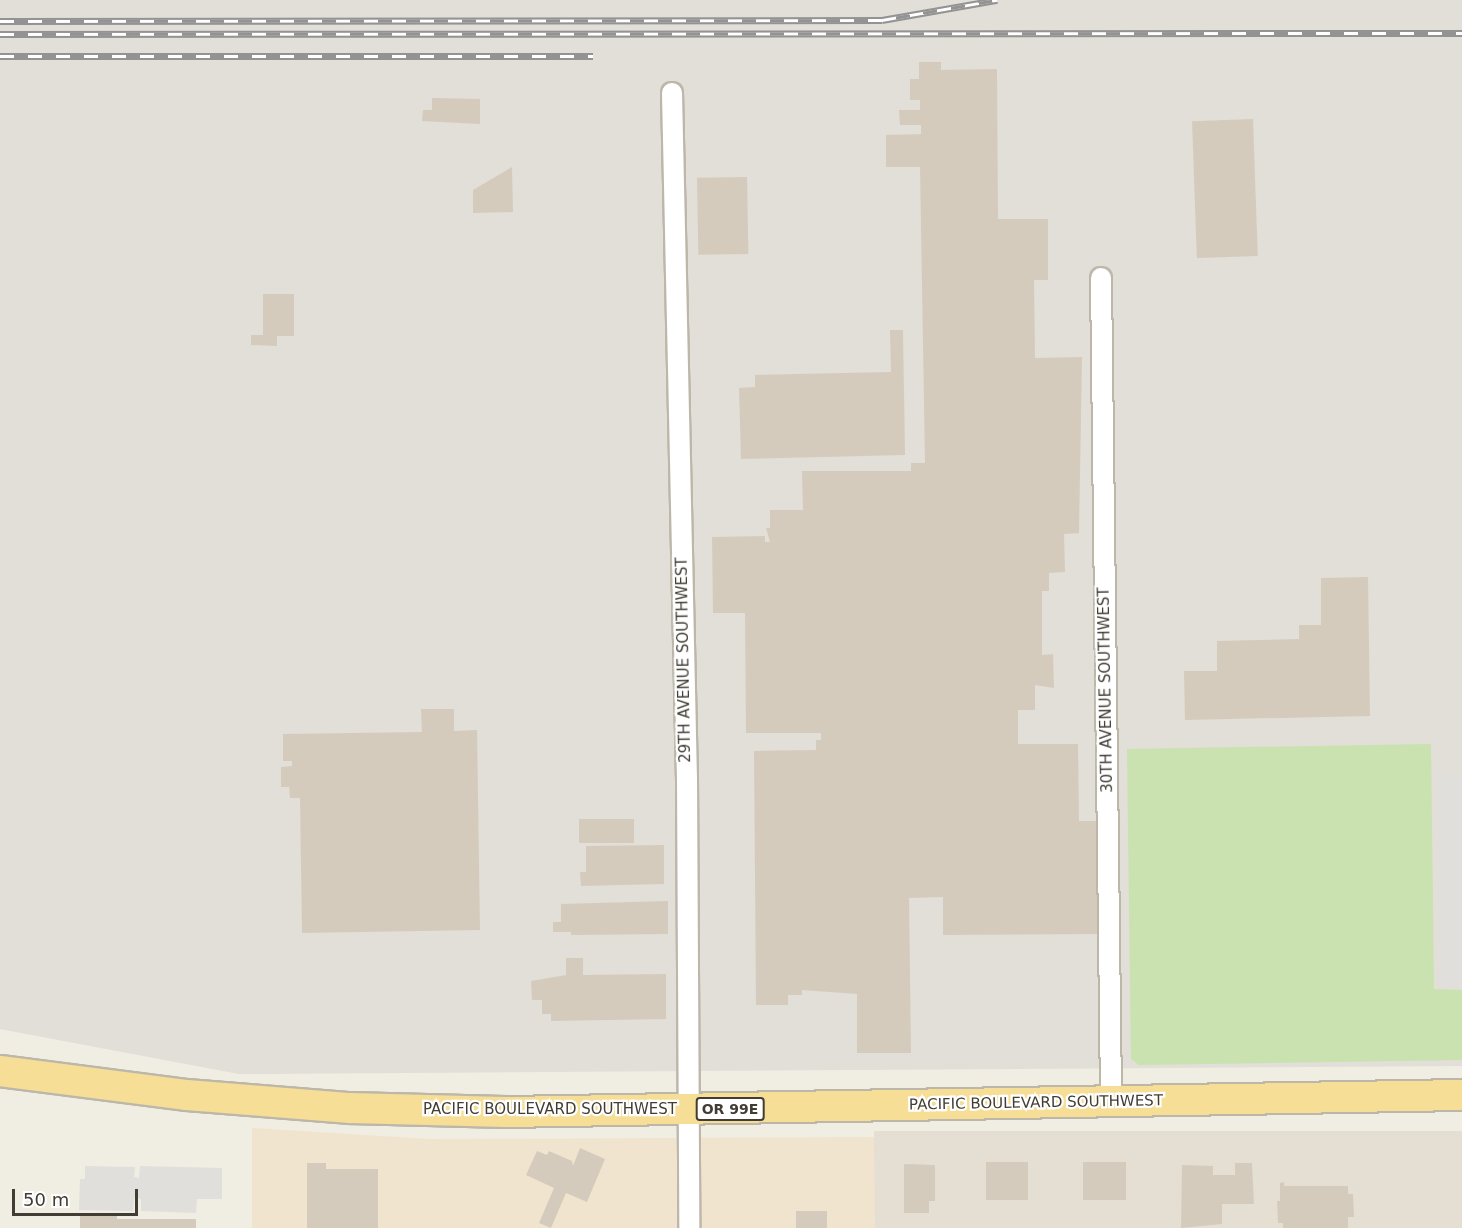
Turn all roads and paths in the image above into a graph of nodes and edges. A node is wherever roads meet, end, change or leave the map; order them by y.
1 (672, 93) dead end
2 (1101, 278) dead end
3 (0, 1071) edge
4 (1462, 1095) edge
5 (1111, 1101) junction
6 (688, 1111) junction
7 (689, 1228) edge

1 - 6 street, 29TH AVENUE SOUTHWEST
2 - 5 street, 30TH AVENUE SOUTHWEST
3 - 6 main road, PACIFIC BOULEVARD SOUTHWEST / OR 99E
4 - 5 main road, PACIFIC BOULEVARD SOUTHWEST / OR 99E
5 - 6 main road, PACIFIC BOULEVARD SOUTHWEST / OR 99E
6 - 7 street, 29TH AVENUE SOUTHWEST

